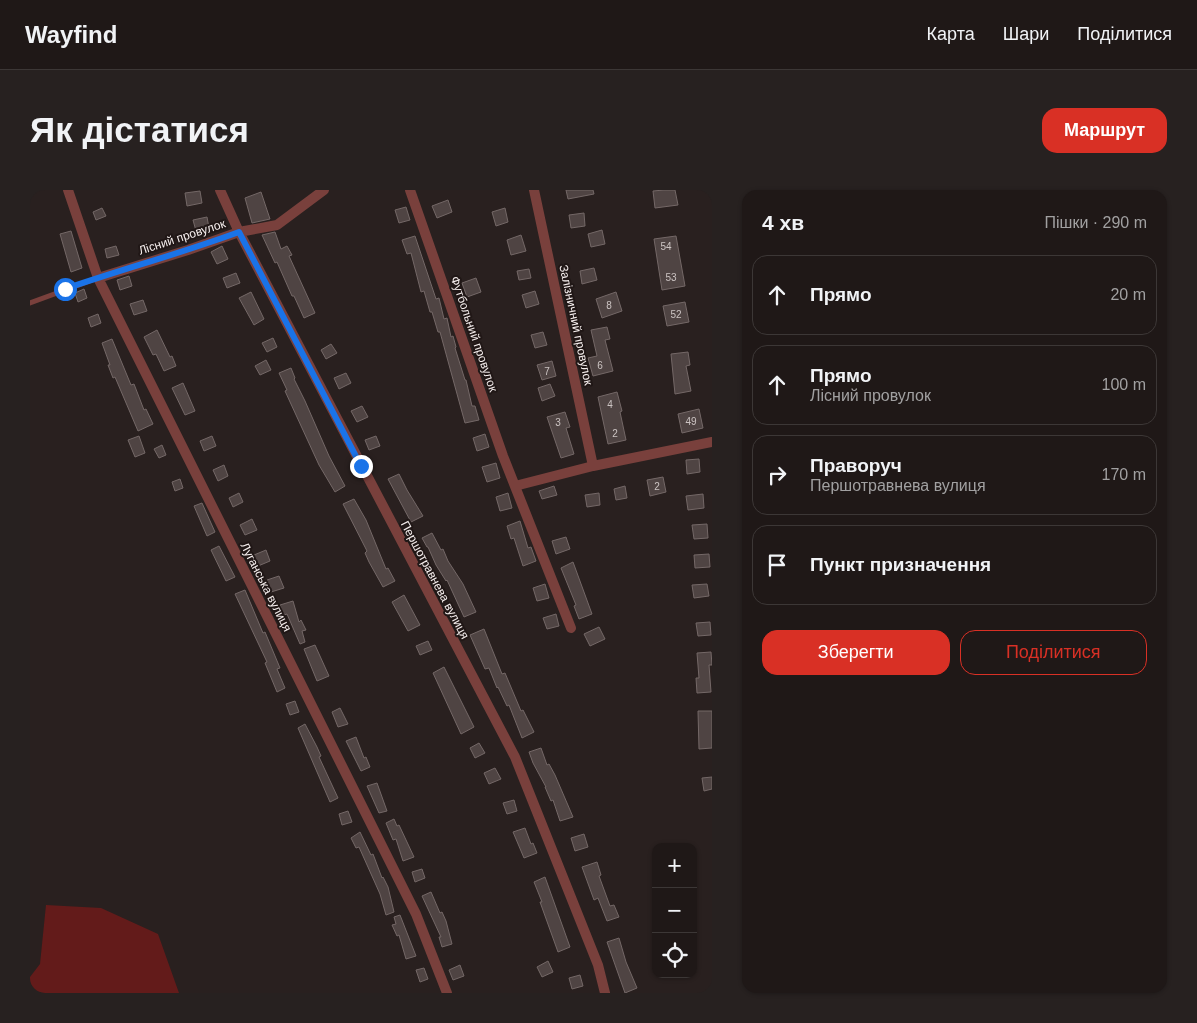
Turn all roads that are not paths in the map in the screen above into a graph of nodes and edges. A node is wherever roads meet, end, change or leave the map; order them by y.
1 (68, 190) edge
2 (220, 190) edge
3 (324, 190) edge
4 (410, 190) edge
5 (534, 190) edge
6 (239, 232) junction
7 (98, 278) junction
8 (30, 303) edge
9 (712, 442) edge
10 (593, 466) junction
11 (515, 486) junction
12 (571, 628) dead end
13 (447, 993) edge
14 (605, 993) edge

1 - 7 street, Луганська вулиця
2 - 6 street, Першотравнева вулиця
3 - 6 street, Лісний провулок
4 - 11 street, Футбольний провулок
5 - 10 street, Залізничний провулок
6 - 7 street, Лісний провулок
6 - 14 street, Першотравнева вулиця
7 - 8 lane
7 - 13 street, Луганська вулиця
9 - 10 street
10 - 11 street
11 - 12 street, Футбольний провулок

